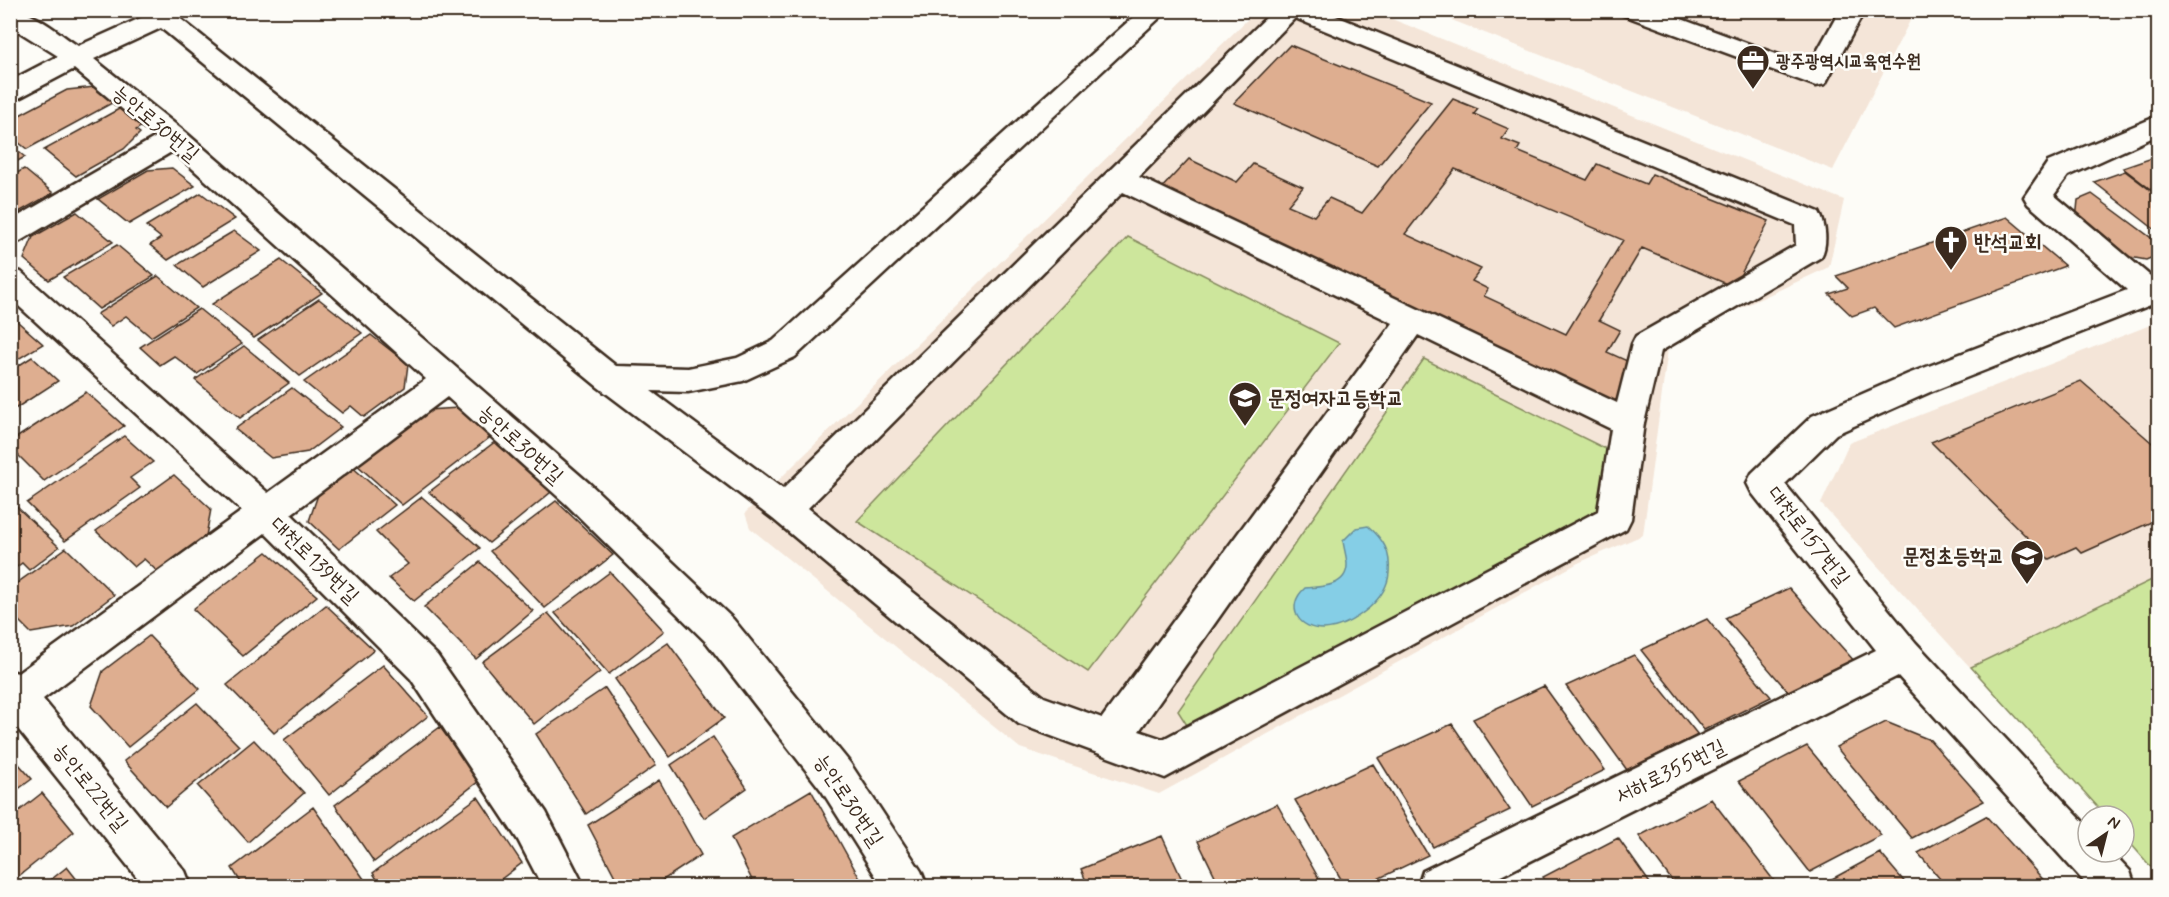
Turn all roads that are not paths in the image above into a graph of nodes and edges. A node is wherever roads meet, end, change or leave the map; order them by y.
1 (1156, 10) edge
2 (1289, 10) edge
3 (1298, 10) edge
4 (1632, 10) edge
5 (1853, 10) edge
6 (165, 13) edge
7 (10, 16) edge
8 (76, 57) junction
9 (10, 92) edge
10 (2158, 125) edge
11 (175, 138) junction
12 (1120, 179) junction
13 (10, 234) edge
14 (10, 280) edge
15 (2155, 291) edge
16 (1412, 320) junction
17 (609, 378) junction
18 (449, 379) junction
19 (1628, 423) junction
20 (785, 509) junction
21 (268, 514) junction
22 (1903, 655) junction
23 (13, 695) edge
24 (1110, 739) junction
25 (170, 886) edge
26 (564, 886) edge
27 (906, 886) edge
28 (1438, 886) edge
29 (2115, 886) edge

1 - 17 street
2 - 12 street
3 - 19 street
4 - 5 street
6 - 8 street
6 - 17 street
7 - 8 street, 능안로30번길
8 - 9 street
8 - 11 street, 능안로30번길
10 - 15 street, 대천로157번길
11 - 13 street
11 - 18 street, 능안로30번길
12 - 16 street
12 - 20 street
14 - 21 street, 대천로139번길
15 - 22 street, 대천로157번길
16 - 19 street
16 - 24 street
17 - 20 street
18 - 21 street
18 - 27 street, 능안로30번길
19 - 24 street
20 - 24 street
21 - 23 street
21 - 26 street, 대천로139번길
22 - 28 street, 서하로355번길
22 - 29 street, 대천로157번길
23 - 25 street, 능안로22번길

